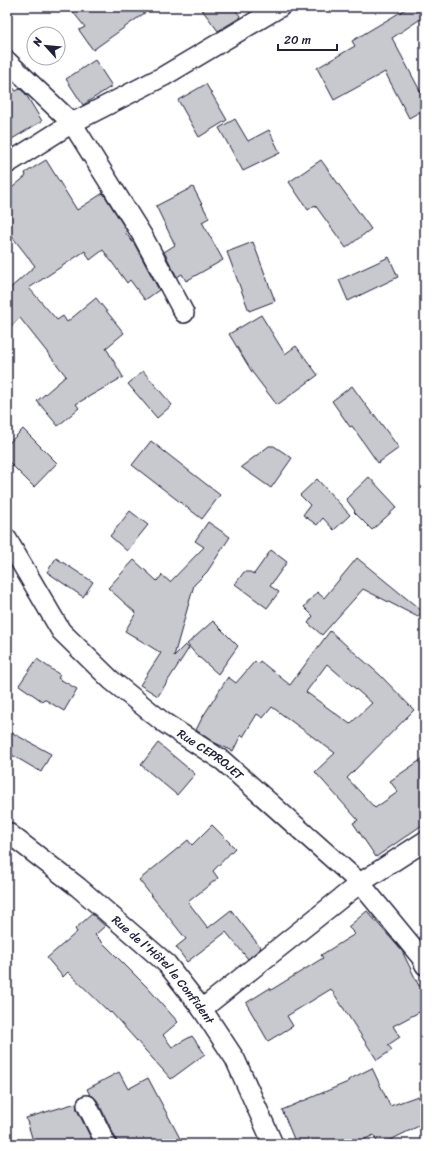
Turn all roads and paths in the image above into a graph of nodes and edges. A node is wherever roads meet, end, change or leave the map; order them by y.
1 (280, 7) edge
2 (7, 61) edge
3 (72, 123) junction
4 (7, 164) edge
5 (184, 313) dead end
6 (7, 539) edge
7 (7, 832) edge
8 (425, 841) edge
9 (360, 883) junction
10 (425, 965) edge
11 (202, 1009) junction
12 (87, 1105) dead end
13 (106, 1144) edge
14 (274, 1144) edge

1 - 3 street
2 - 3 street
3 - 4 street
3 - 5 street
6 - 9 street, Rue CEPROJET
7 - 11 street, Rue de l'Hôtel le Confident
8 - 9 street
9 - 10 street, Rue CEPROJET
9 - 11 street
11 - 14 street, Rue de l'Hôtel le Confident
12 - 13 street

